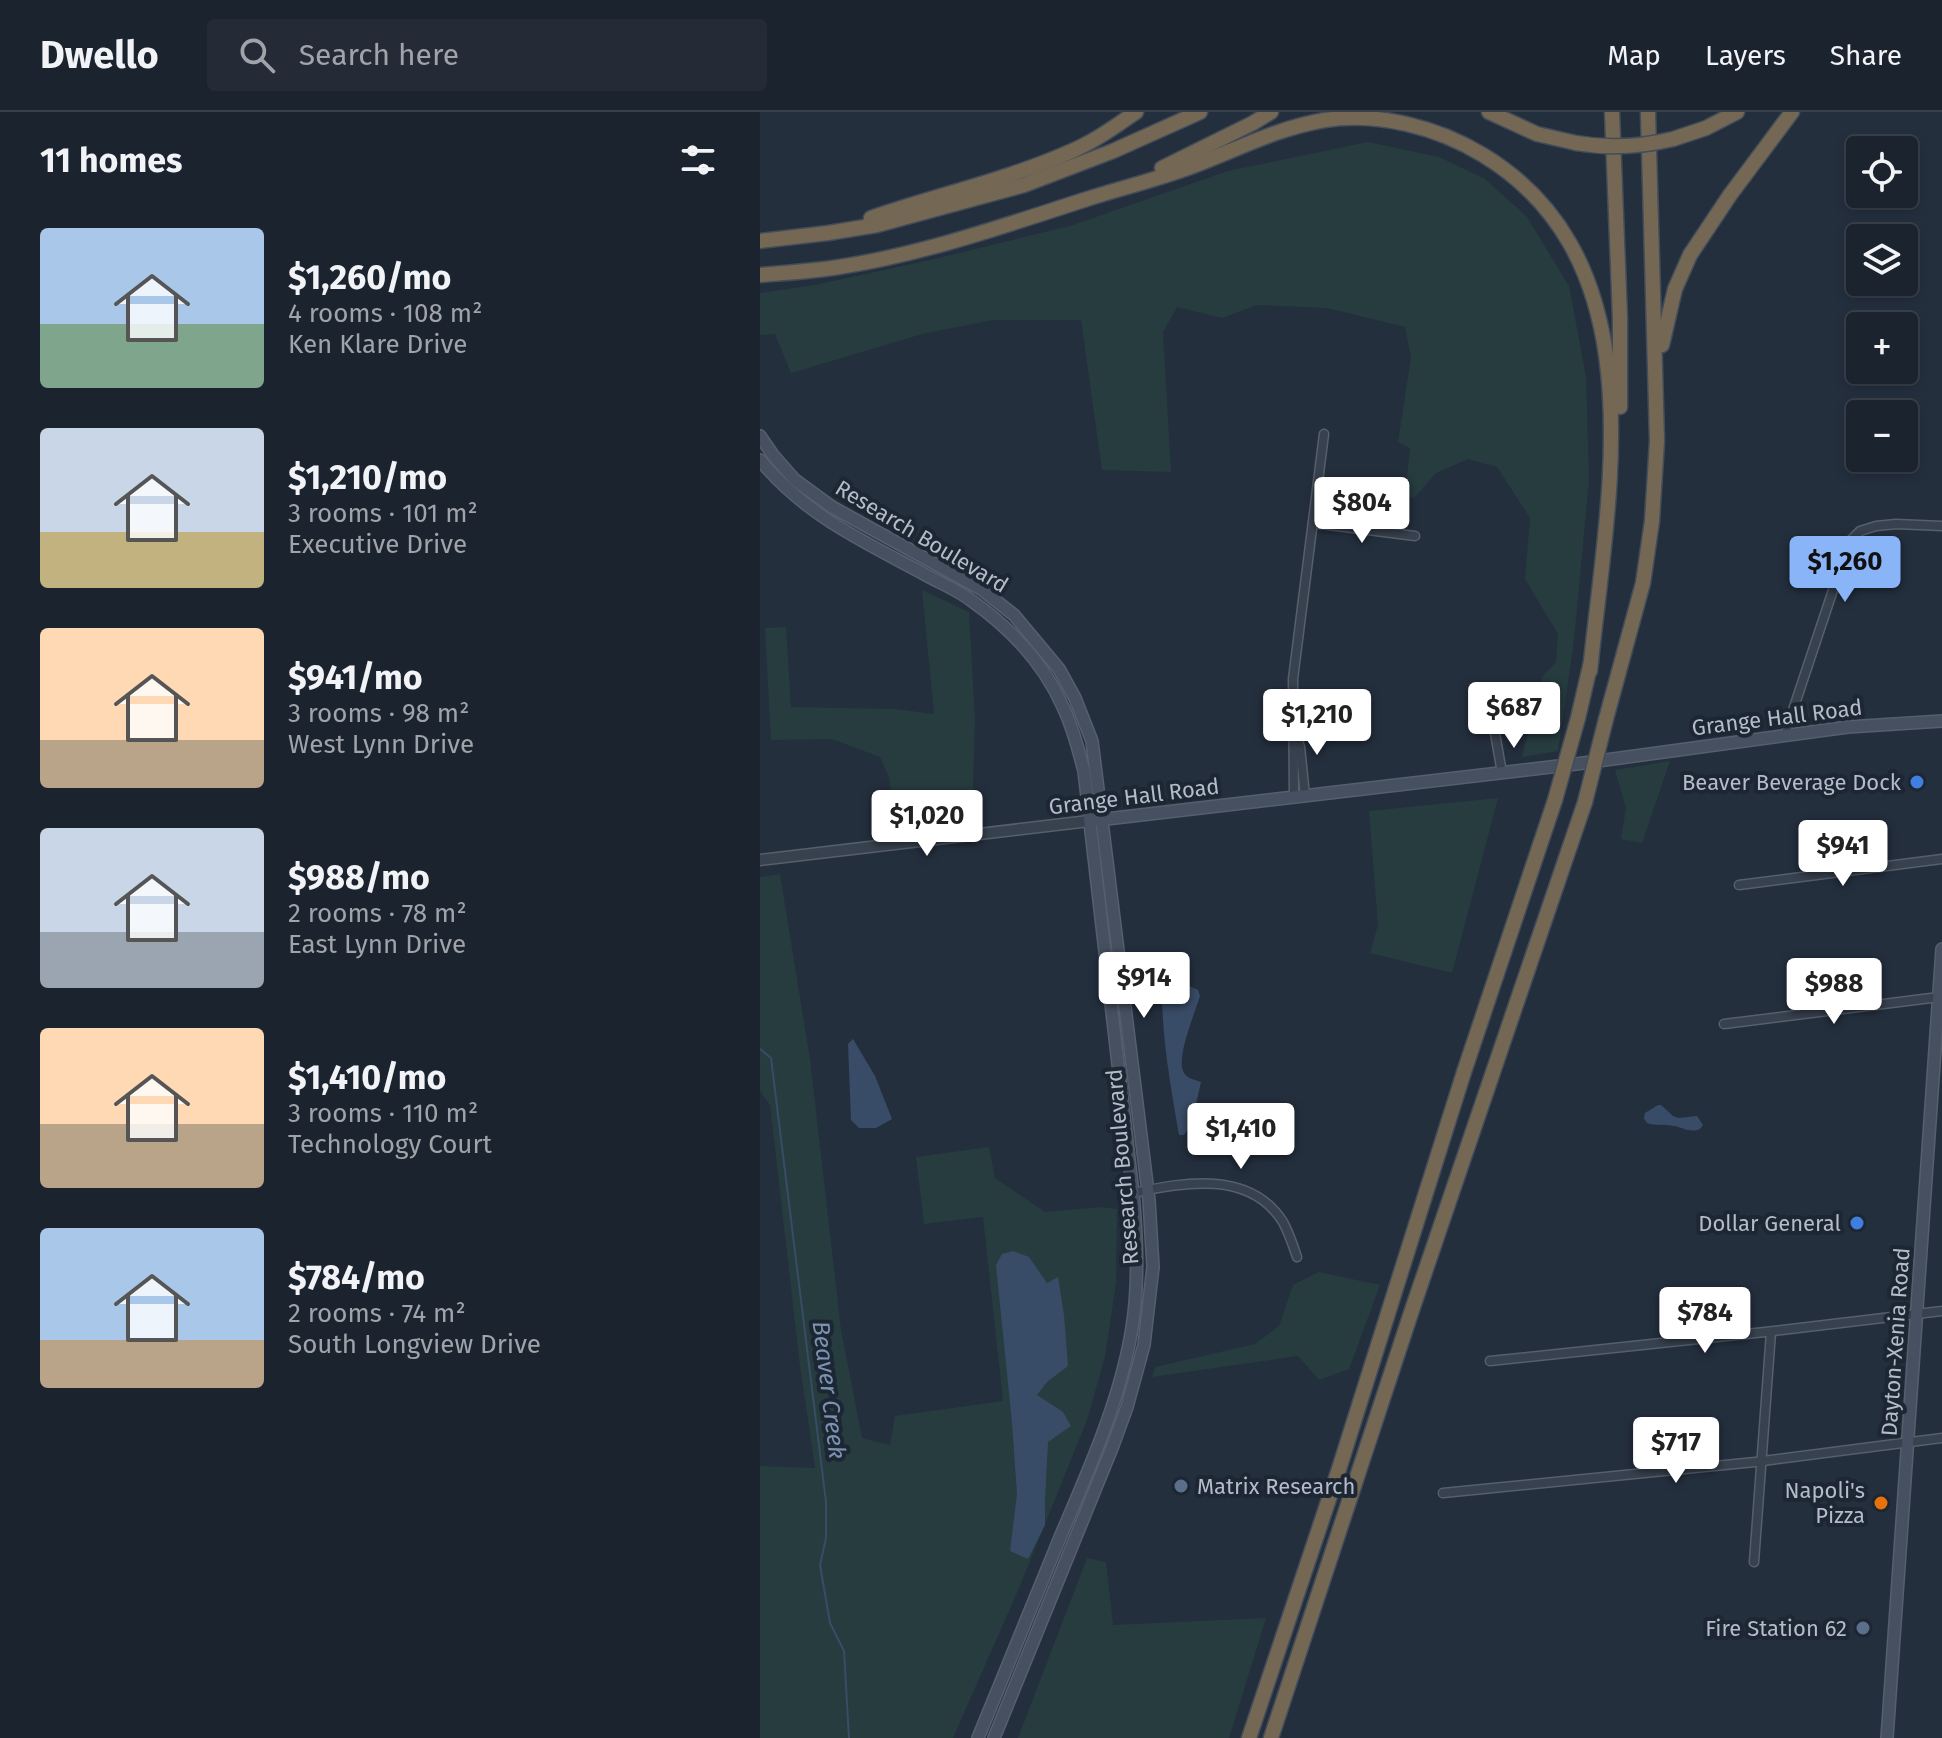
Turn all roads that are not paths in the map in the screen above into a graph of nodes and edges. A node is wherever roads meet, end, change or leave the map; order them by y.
1 (1136, 112) edge
2 (1200, 112) edge
3 (1271, 112) edge
4 (1489, 112) edge
5 (1612, 112) edge
6 (1641, 112) edge
7 (1648, 112) edge
8 (1737, 112) edge
9 (1792, 112) edge
10 (1092, 198) junction
11 (828, 233) junction
12 (760, 241) edge
13 (760, 275) edge
14 (1656, 369) junction
15 (1324, 434) dead end
16 (760, 436) edge
17 (760, 460) edge
18 (1313, 523) junction
19 (1942, 526) edge
20 (1415, 536) dead end
21 (1621, 664) junction
22 (1590, 671) junction
23 (1942, 721) edge
24 (1495, 733) dead end
25 (1787, 734) junction
26 (1502, 773) junction
27 (1300, 796) junction
28 (1095, 821) junction
29 (1942, 859) edge
30 (760, 860) edge
31 (1739, 885) dead end
32 (1942, 949) edge
33 (1939, 997) junction
34 (1724, 1024) dead end
35 (1936, 1112) edge
36 (1148, 1190) junction
37 (1133, 1193) junction
38 (1297, 1257) dead end
39 (1942, 1311) edge
40 (1917, 1313) junction
41 (1771, 1332) junction
42 (1490, 1361) dead end
43 (1942, 1438) edge
44 (1908, 1442) junction
45 (1761, 1460) junction
46 (1443, 1493) dead end
47 (1754, 1562) dead end
48 (978, 1738) edge
49 (994, 1738) edge
50 (1249, 1738) edge
51 (1271, 1738) edge
52 (1887, 1738) edge

1 - 11 highway
2 - 11 highway
3 - 10 highway
4 - 8 highway, bridge
5 - 22 highway
6 - 21 highway
7 - 14 highway
9 - 14 highway
10 - 13 highway
10 - 22 highway
11 - 12 highway
14 - 21 highway
15 - 18 street
16 - 28 main road, Research Boulevard
17 - 28 main road, Research Boulevard
18 - 20 street
18 - 27 street
19 - 25 street
21 - 51 highway, bridge
22 - 50 highway, bridge
23 - 25 main road, Grange Hall Road
24 - 26 street
25 - 26 main road, Grange Hall Road
26 - 27 main road, Grange Hall Road
27 - 28 main road, Grange Hall Road
28 - 30 street, Grange Hall Road
28 - 36 main road, Research Boulevard
28 - 37 main road, Research Boulevard
29 - 31 street
32 - 33 main road, Dayton-Xenia Road
33 - 34 street
33 - 35 main road, Dayton-Xenia Road
35 - 40 main road, Dayton-Xenia Road
36 - 37 street
36 - 38 street
36 - 49 main road, Research Boulevard
37 - 48 main road, Research Boulevard
39 - 40 street
40 - 41 street
40 - 44 main road, Dayton-Xenia Road
41 - 42 street
41 - 45 street
43 - 44 street
44 - 45 street
44 - 52 main road, Dayton-Xenia Road
45 - 46 street
45 - 47 street

